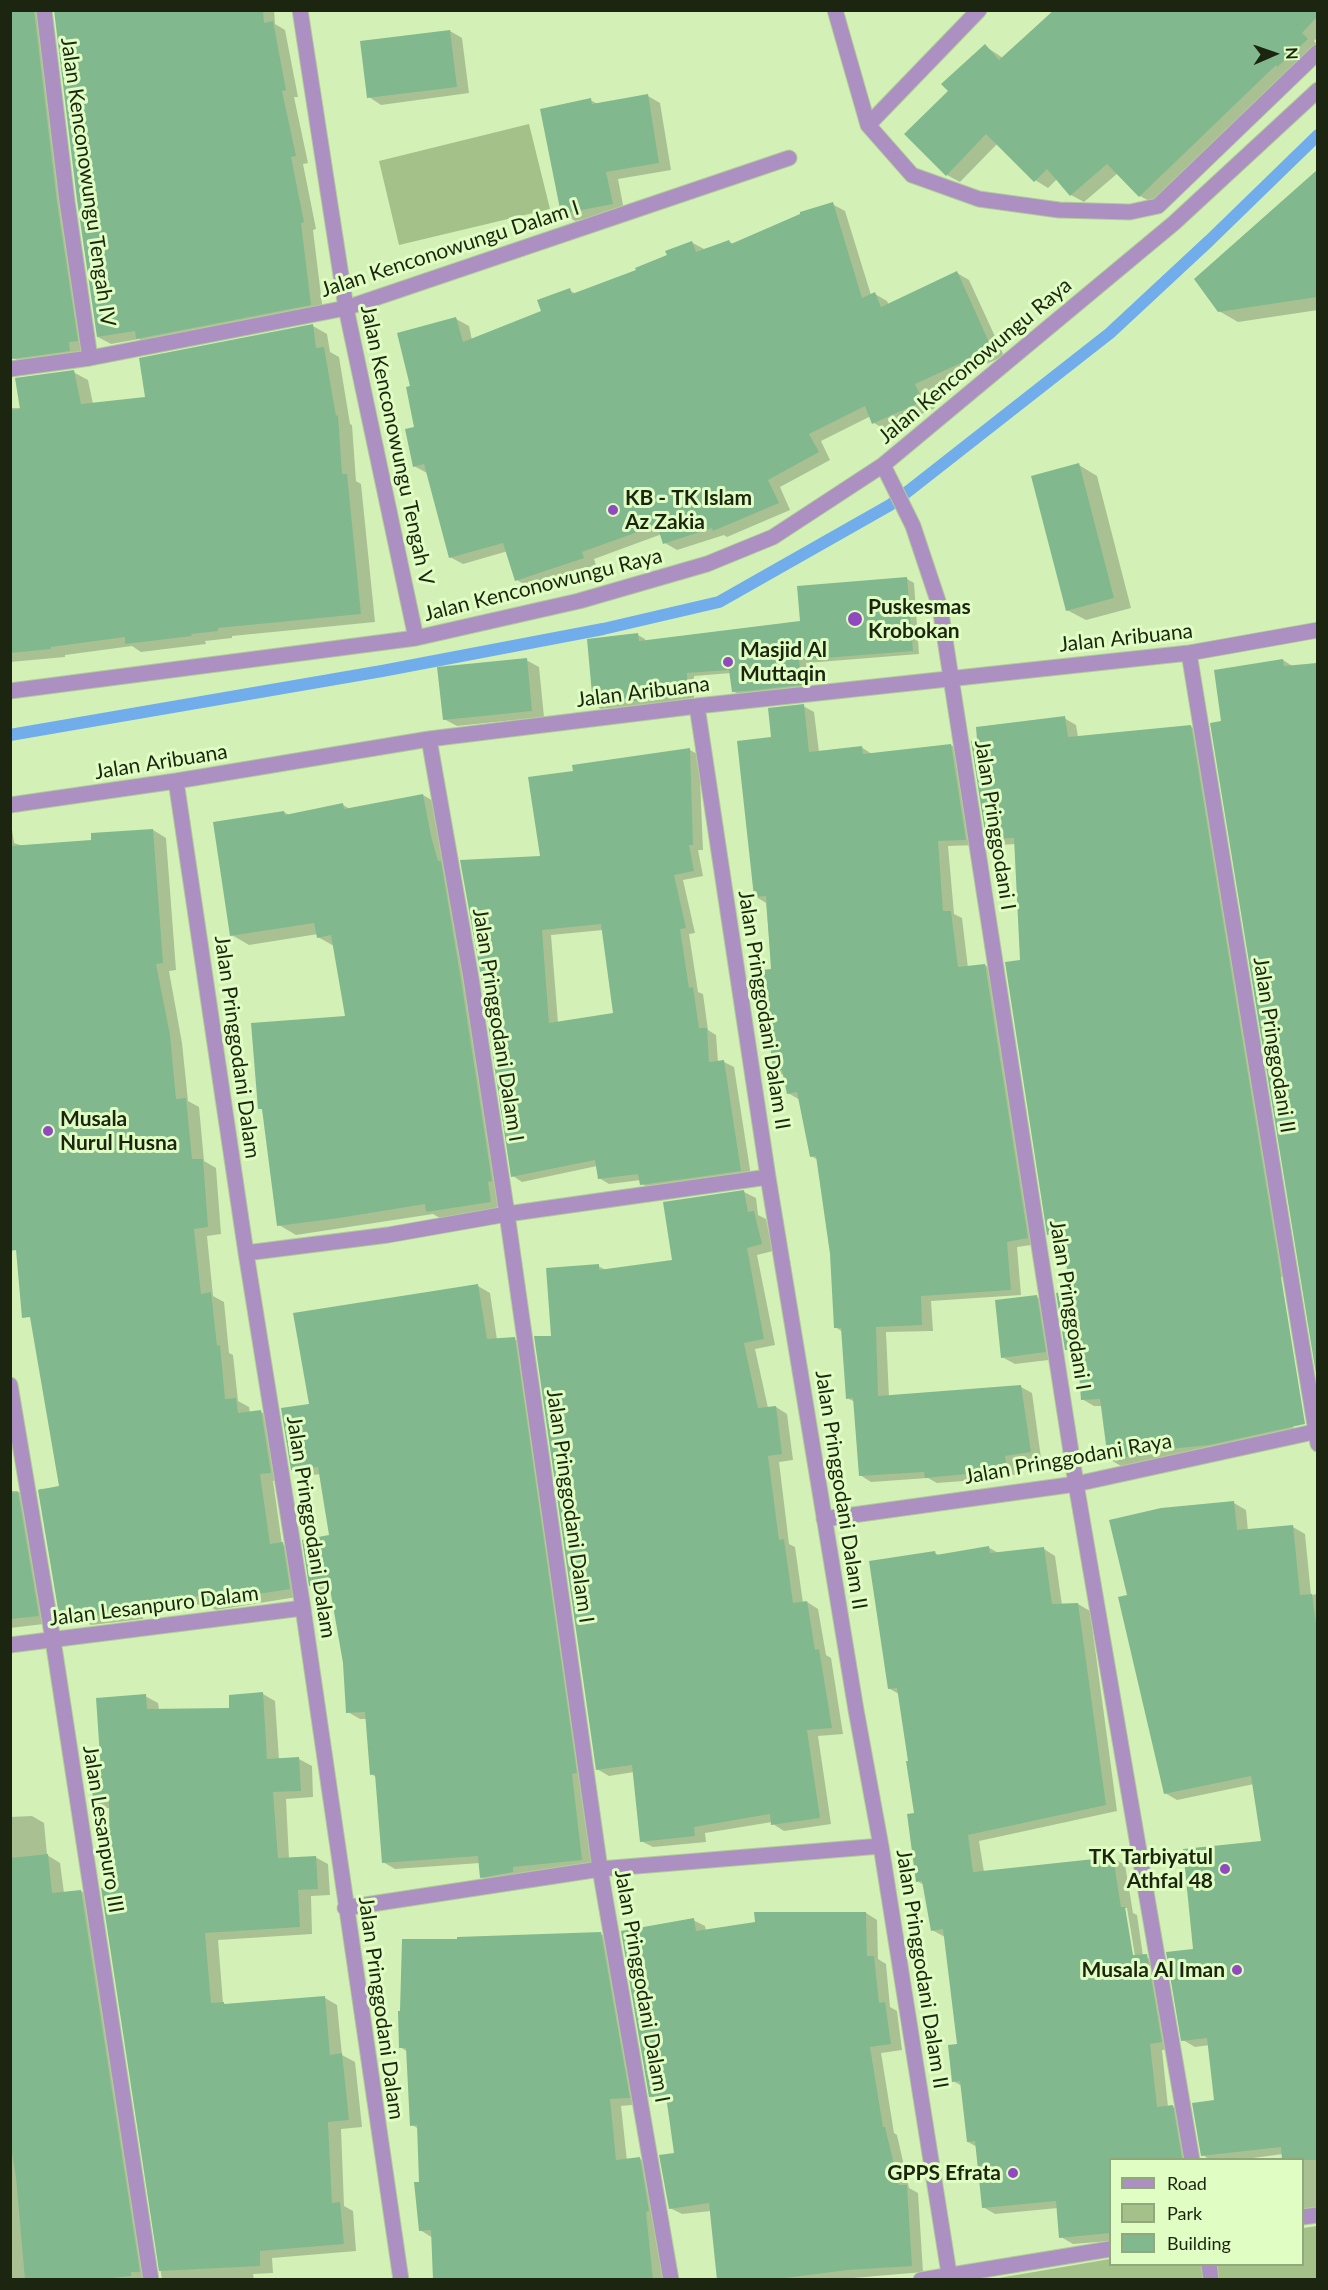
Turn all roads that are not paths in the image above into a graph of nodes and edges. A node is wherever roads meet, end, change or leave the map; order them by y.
1 (44, 10) edge
2 (300, 10) edge
3 (835, 10) edge
4 (979, 10) edge
5 (1317, 52) edge
6 (1317, 90) edge
7 (868, 125) junction
8 (789, 158) dead end
9 (346, 309) junction
10 (90, 358) junction
11 (10, 369) edge
12 (887, 471) junction
13 (1317, 630) edge
14 (416, 638) junction
15 (1189, 653) junction
16 (951, 679) junction
17 (10, 691) edge
18 (697, 706) junction
19 (429, 739) junction
20 (176, 782) junction
21 (10, 805) edge
22 (768, 1177) junction
23 (507, 1214) junction
24 (246, 1253) junction
25 (10, 1385) edge
26 (1317, 1436) edge
27 (1076, 1484) junction
28 (824, 1519) junction
29 (303, 1608) junction
30 (53, 1640) junction
31 (10, 1645) edge
32 (881, 1846) junction
33 (600, 1869) junction
34 (345, 1908) junction
35 (1192, 2158) edge
36 (1109, 2248) edge
37 (950, 2277) edge
38 (151, 2280) edge
39 (401, 2280) edge
40 (671, 2280) edge
41 (921, 2280) edge

1 - 10 street, Jalan Kenconowungu Tengah IV
2 - 9 street, Jalan Kenconowungu Tengah V
3 - 7 street
4 - 7 street
5 - 7 street
6 - 12 street, Jalan Kenconowungu Raya
8 - 9 street, Jalan Kenconowungu Dalam I
9 - 10 street, Jalan Kenconowungu Dalam I
9 - 14 street, Jalan Kenconowungu Tengah V
10 - 11 street, Jalan Kenconowungu Dalam I
12 - 14 street, Jalan Kenconowungu Raya
12 - 16 street, Jalan Pringgodani I
13 - 15 street, Jalan Aribuana
14 - 17 street, Jalan Kenconowungu Raya
15 - 16 street, Jalan Aribuana
15 - 26 street, Jalan Pringgodani II
16 - 18 street, Jalan Aribuana
16 - 27 street, Jalan Pringgodani I
18 - 19 street, Jalan Aribuana
18 - 22 street, Jalan Pringgodani Dalam II
19 - 20 street, Jalan Aribuana
19 - 23 street, Jalan Pringgodani Dalam I
20 - 21 street, Jalan Aribuana
20 - 24 street, Jalan Pringgodani Dalam
22 - 23 street
22 - 28 street, Jalan Pringgodani Dalam II
23 - 24 street
23 - 33 street, Jalan Pringgodani Dalam I
24 - 29 street, Jalan Pringgodani Dalam
25 - 30 street, Jalan Lesanpuro III
26 - 27 street, Jalan Pringgodani Raya
27 - 28 street, Jalan Pringgodani Raya
27 - 35 street, Jalan Pringgodani I
28 - 32 street, Jalan Pringgodani Dalam II
29 - 30 street, Jalan Lesanpuro Dalam
29 - 34 street, Jalan Pringgodani Dalam
30 - 31 street, Jalan Lesanpuro Dalam
30 - 38 street, Jalan Lesanpuro III
32 - 33 street
32 - 37 street, Jalan Pringgodani Dalam II
33 - 34 street
33 - 40 street, Jalan Pringgodani Dalam I
34 - 39 street, Jalan Pringgodani Dalam
36 - 37 street
37 - 41 street

